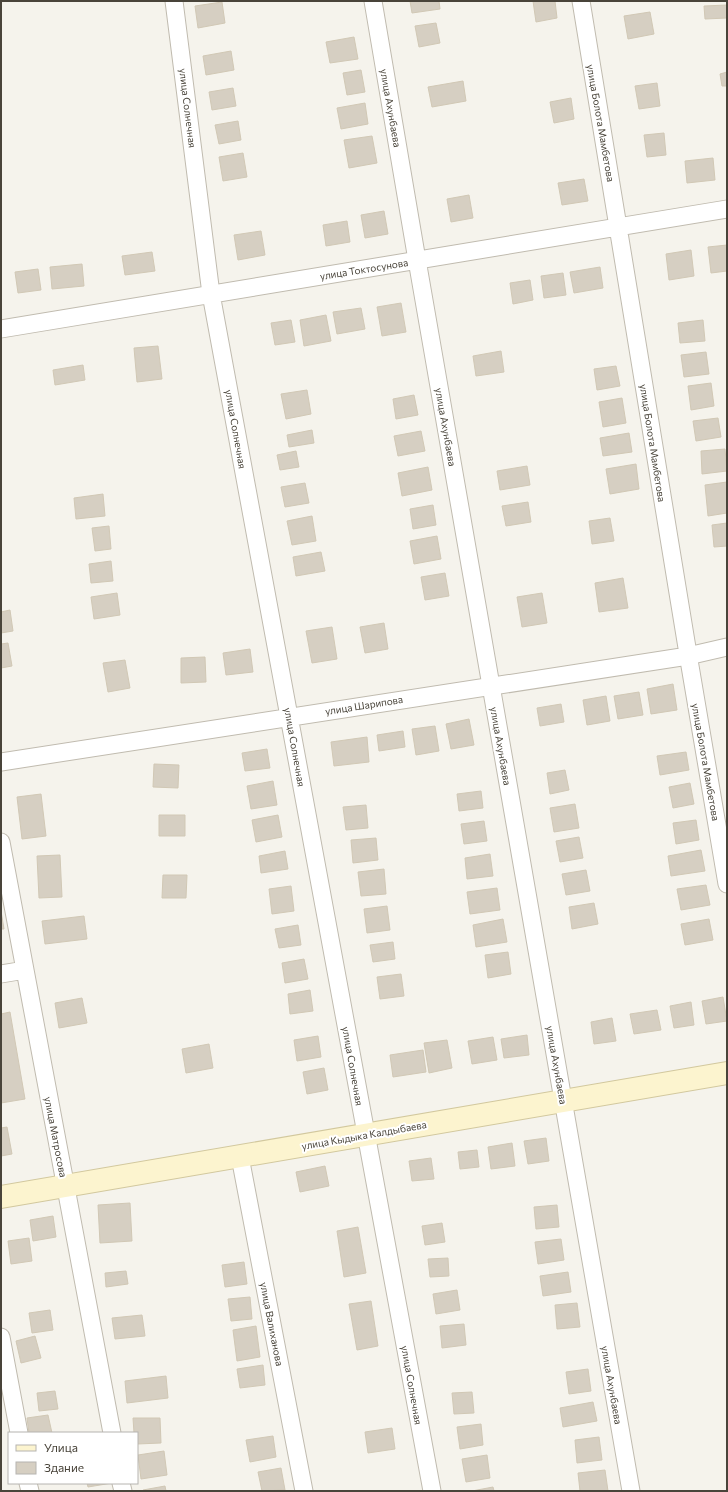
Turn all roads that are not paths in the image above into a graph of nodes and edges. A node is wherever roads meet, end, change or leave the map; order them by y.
1 (174, 1) edge
2 (373, 1) edge
3 (581, 1) edge
4 (727, 209) edge
5 (619, 227) junction
6 (417, 260) junction
7 (211, 294) junction
8 (1, 329) edge
9 (727, 646) edge
10 (688, 656) junction
11 (491, 686) junction
12 (289, 717) junction
13 (1, 762) edge
14 (1, 842) edge
15 (727, 884) edge
16 (25, 970) junction
17 (1, 974) edge
18 (727, 1073) edge
19 (563, 1101) junction
20 (366, 1135) junction
21 (240, 1157) junction
22 (66, 1186) junction
23 (1, 1197) edge
24 (1, 1336) edge
25 (19, 1432) edge
26 (112, 1432) edge
27 (304, 1491) edge
28 (432, 1491) edge
29 (631, 1491) edge

1 - 7 street, улица Солнечная
2 - 6 street, улица Ахунбаева
3 - 5 street, улица Болота Мамбетова
4 - 5 street, улица Токтосунова
5 - 6 street, улица Токтосунова
5 - 10 street, улица Болота Мамбетова
6 - 7 street, улица Токтосунова
6 - 11 street, улица Ахунбаева
7 - 8 street, улица Токтосунова
7 - 12 street, улица Солнечная
9 - 10 street, улица Шарипова
10 - 11 street, улица Шарипова
10 - 15 street, улица Болота Мамбетова
11 - 12 street, улица Шарипова
11 - 19 street, улица Ахунбаева
12 - 13 street, улица Шарипова
12 - 20 street, улица Солнечная
14 - 16 street, улица Матросова
16 - 17 street
16 - 22 street, улица Матросова
18 - 19 street, улица Кыдыка Калдыбаева
19 - 20 street, улица Кыдыка Калдыбаева
19 - 29 street, улица Ахунбаева
20 - 21 street, улица Кыдыка Калдыбаева
20 - 28 street, улица Солнечная
21 - 22 street, улица Кыдыка Калдыбаева
21 - 27 street, улица Валиханова
22 - 23 street, улица Кыдыка Калдыбаева
22 - 26 street, улица Матросова
24 - 25 street

